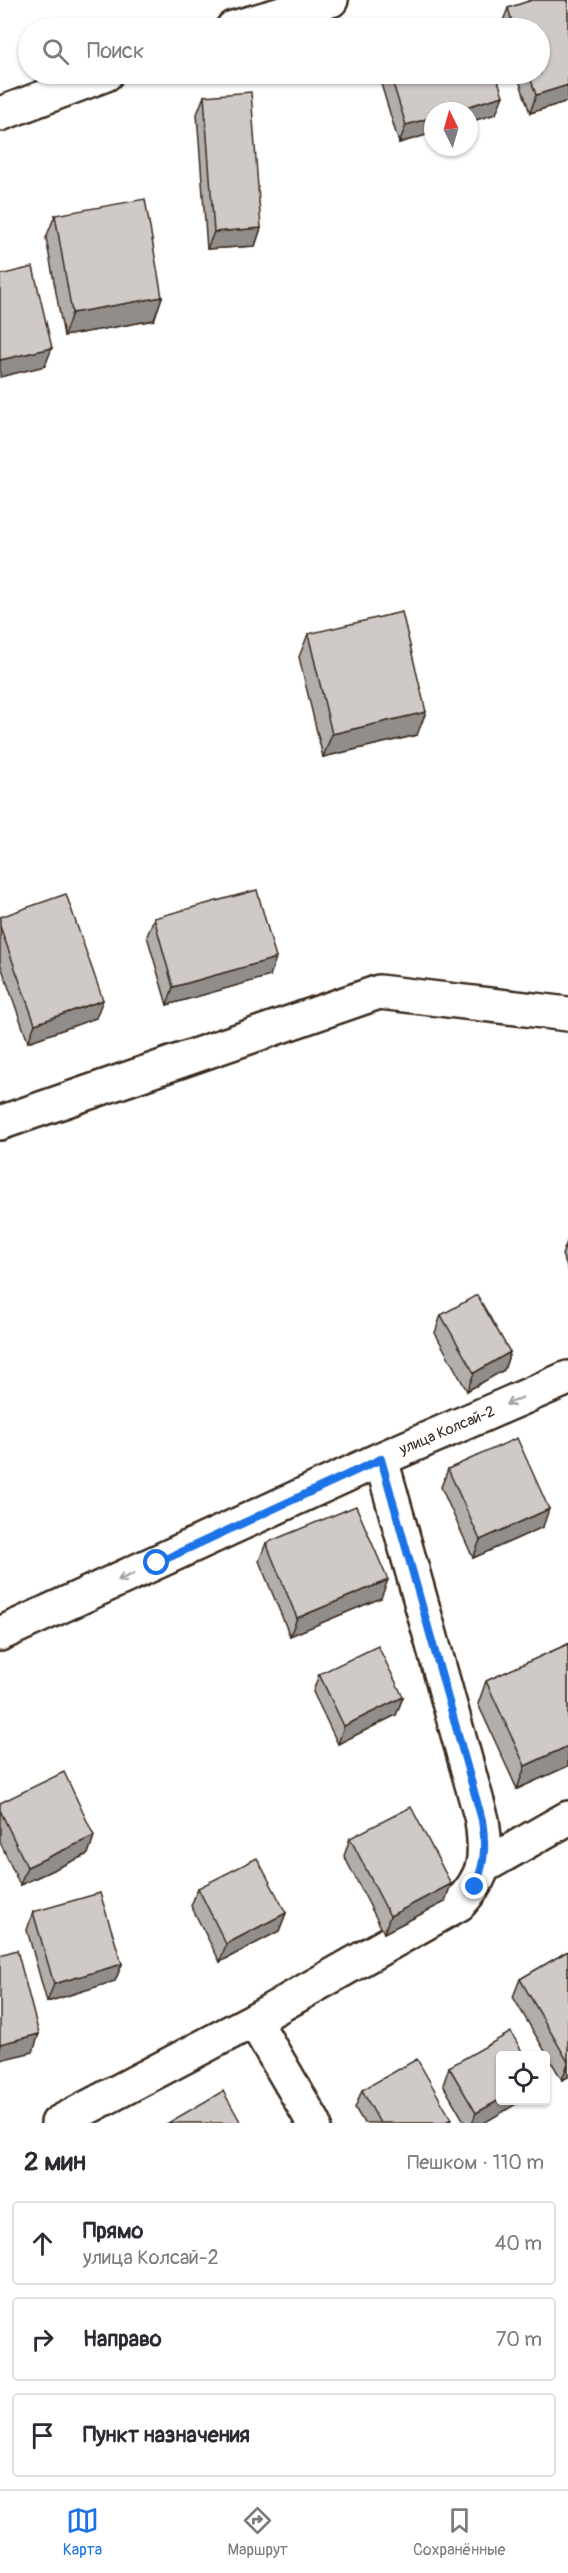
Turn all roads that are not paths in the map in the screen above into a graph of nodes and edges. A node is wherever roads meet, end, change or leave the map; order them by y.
1 (331, 0) edge
2 (269, 18) edge
3 (80, 84) edge
4 (0, 114) edge
5 (568, 1014) edge
6 (0, 1123) edge
7 (568, 1378) edge
8 (381, 1459) junction
9 (0, 1634) edge
10 (568, 1818) edge
11 (484, 1866) junction
12 (254, 2020) junction
13 (58, 2123) edge
14 (314, 2123) edge

1 - 2 street
3 - 4 street
5 - 6 street
7 -> 8 street, улица Колсай-2
8 -> 9 street, улица Колсай-2
8 - 11 street
10 - 11 street
11 - 12 street
12 - 13 street
12 - 14 street

